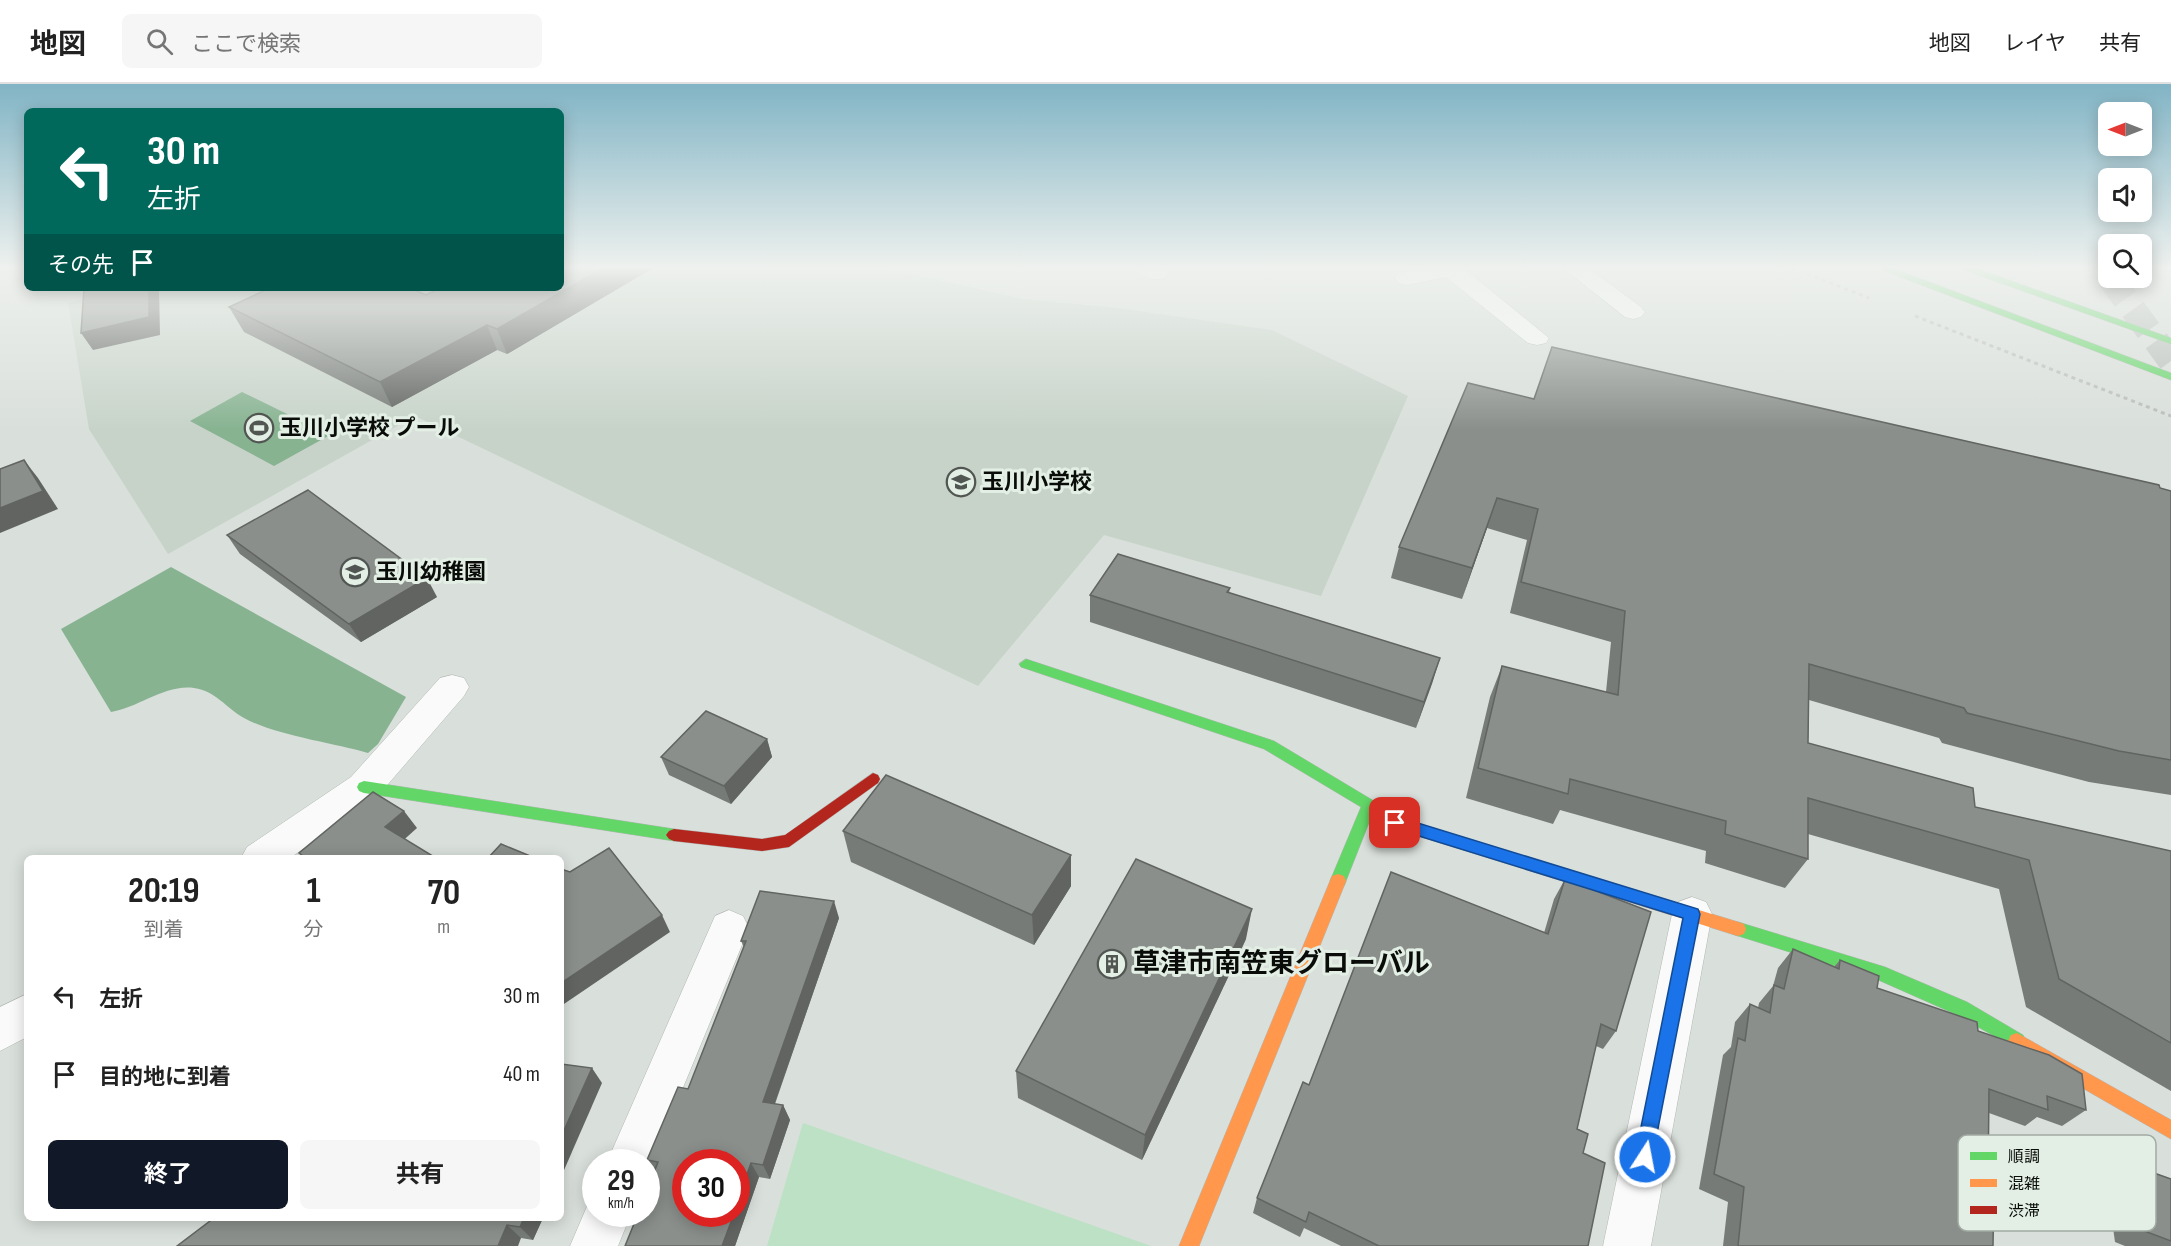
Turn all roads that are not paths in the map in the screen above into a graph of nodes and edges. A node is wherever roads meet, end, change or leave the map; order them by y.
1 (1518, 322) edge
2 (2027, 322) edge
3 (2060, 322) edge
4 (2119, 322) edge
5 (1537, 338) dead end
6 (2171, 341) edge
7 (2171, 363) edge
8 (2171, 377) edge
9 (1026, 664) dead end
10 (452, 687) dead end
11 (873, 779) dead end
12 (364, 788) junction
13 (1395, 823) dead end
14 (264, 855) edge
15 (1692, 914) junction
16 (729, 928) dead end
17 (24, 1015) edge
18 (0, 1031) edge
19 (2171, 1130) edge
20 (636, 1149) edge
21 (602, 1227) edge
22 (594, 1246) edge
23 (1189, 1246) edge
24 (1627, 1246) edge

1 - 5 street
2 - 8 main road
3 - 7 main road
4 - 6 main road
9 - 23 main road
10 - 12 street
11 - 12 main road
12 - 14 street
13 - 15 main road
15 - 19 main road
15 - 24 street
16 - 20 street
17 - 18 street
21 - 22 street

